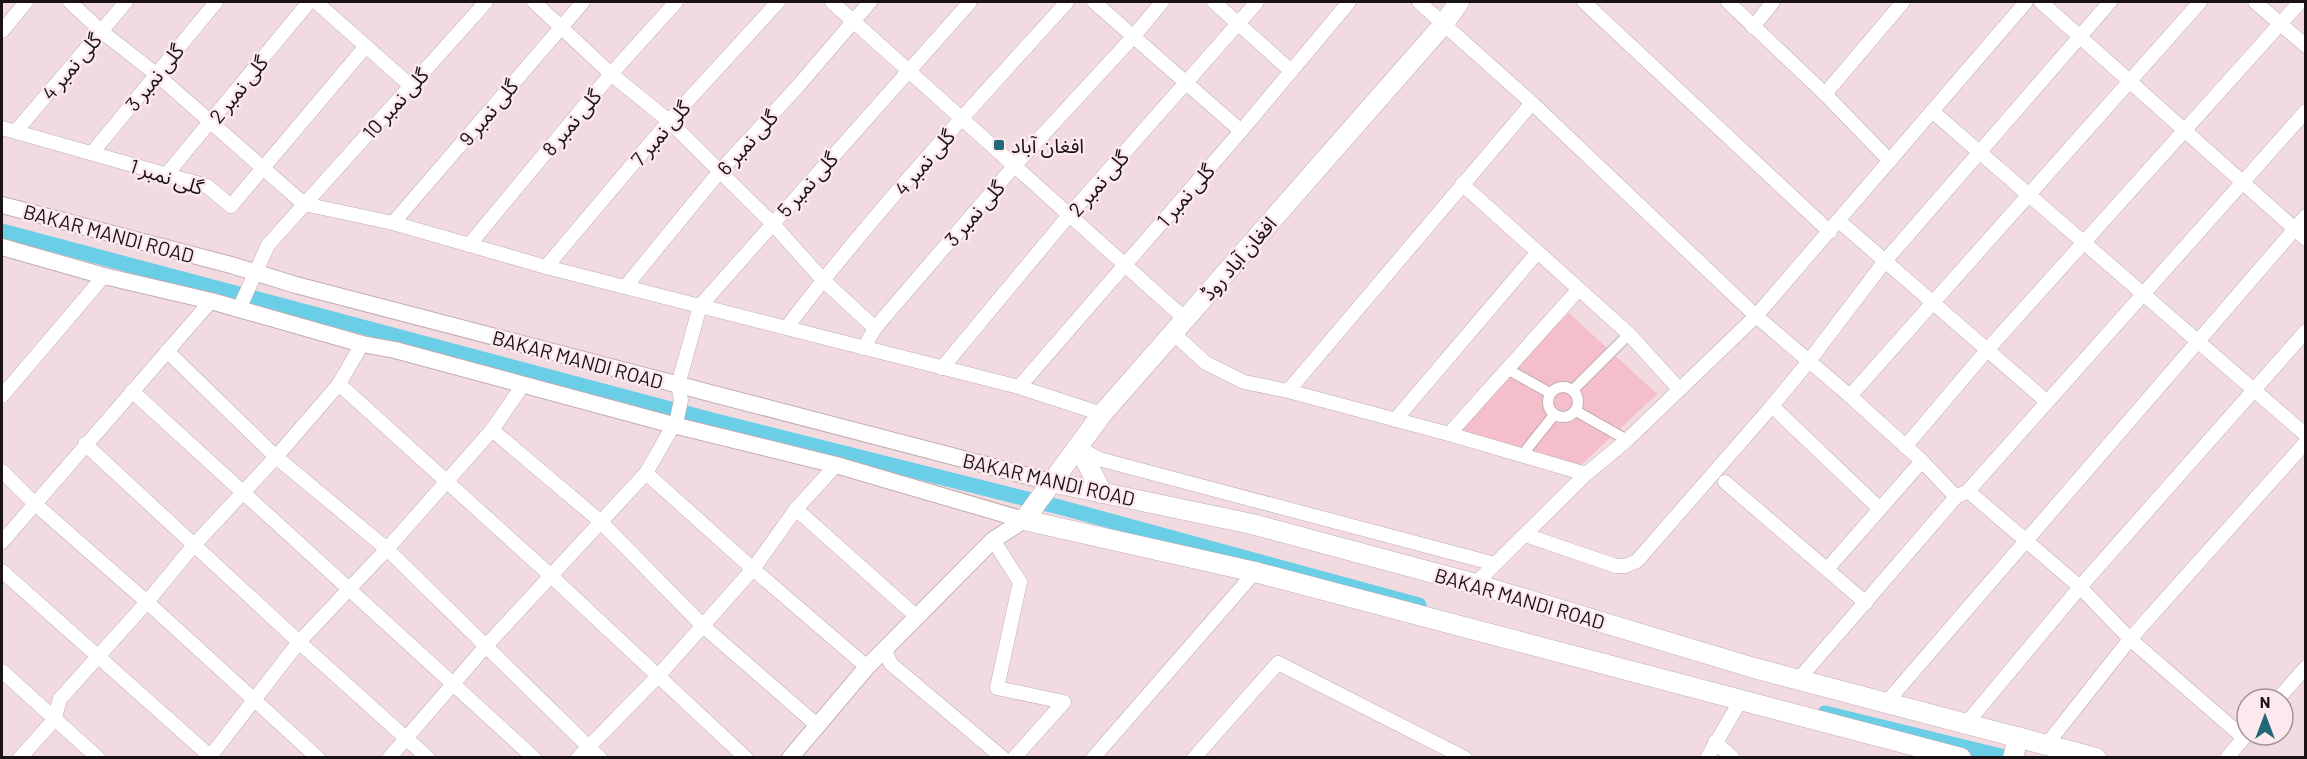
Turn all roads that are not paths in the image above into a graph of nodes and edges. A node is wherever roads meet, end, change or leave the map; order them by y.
1 (26, 2) edge
2 (70, 2) edge
3 (126, 2) edge
4 (216, 2) edge
5 (309, 2) edge
6 (316, 2) edge
7 (486, 2) edge
8 (534, 2) edge
9 (583, 2) edge
10 (676, 2) edge
11 (778, 2) edge
12 (832, 2) edge
13 (870, 2) edge
14 (970, 2) edge
15 (1066, 2) edge
16 (1094, 2) edge
17 (1162, 2) edge
18 (1214, 2) edge
19 (1257, 2) edge
20 (1349, 2) edge
21 (1419, 2) edge
22 (1459, 2) edge
23 (1584, 2) edge
24 (1728, 2) edge
25 (1773, 2) edge
26 (1903, 2) edge
27 (2026, 2) edge
28 (2041, 2) edge
29 (2110, 2) edge
30 (2200, 2) edge
31 (2255, 2) edge
32 (2301, 2) edge
33 (1601, 7) edge
34 (854, 20) junction
35 (1237, 24) junction
36 (2280, 24) junction
37 (1443, 25) junction
38 (560, 27) junction
39 (1754, 27) junction
40 (2, 31) edge
41 (101, 31) junction
42 (2080, 36) junction
43 (1133, 37) junction
44 (366, 46) junction
45 (2306, 46) edge
46 (908, 70) junction
47 (1292, 70) junction
48 (156, 74) junction
49 (611, 74) junction
50 (2129, 81) junction
51 (1186, 83) junction
52 (411, 86) junction
53 (1825, 94) junction
54 (1532, 104) junction
55 (1932, 111) junction
56 (2306, 111) edge
57 (962, 118) junction
58 (669, 121) junction
59 (211, 123) junction
60 (2, 128) edge
61 (16, 131) junction
62 (1241, 131) junction
63 (2184, 131) junction
64 (1980, 152) junction
65 (92, 153) junction
66 (1890, 161) junction
67 (1015, 165) junction
68 (263, 168) junction
69 (720, 171) junction
70 (166, 175) junction
71 (2242, 182) junction
72 (1462, 184) junction
73 (2028, 194) junction
74 (304, 204) junction
75 (2, 205) edge
76 (1070, 214) junction
77 (2306, 216) edge
78 (393, 223) junction
79 (772, 223) junction
80 (1834, 226) junction
81 (2294, 229) junction
82 (2306, 239) edge
83 (2084, 243) junction
84 (469, 245) junction
85 (2, 249) edge
86 (1537, 253) junction
87 (1885, 261) junction
88 (1125, 263) junction
89 (546, 267) junction
90 (255, 273) junction
91 (104, 276) junction
92 (823, 280) junction
93 (626, 286) junction
94 (1579, 289) junction
95 (2143, 294) junction
96 (211, 301) junction
97 (1932, 302) junction
98 (700, 306) junction
99 (239, 309) junction
100 (1756, 316) junction
101 (1178, 326) junction
102 (787, 327) junction
103 (875, 328) junction
104 (2306, 331) edge
105 (1629, 334) junction
106 (2198, 341) junction
107 (362, 344) junction
108 (864, 348) junction
109 (1988, 350) junction
110 (167, 351) junction
111 (1809, 361) junction
112 (942, 368) junction
113 (1507, 369) junction
114 (339, 384) junction
115 (524, 385) junction
116 (1019, 387) junction
117 (1679, 389) junction
118 (1573, 390) junction
119 (2254, 390) junction
120 (1288, 391) junction
121 (132, 392) junction
122 (680, 393) junction
123 (1550, 393) junction
124 (2, 396) edge
125 (1850, 396) junction
126 (2046, 401) junction
127 (1772, 406) junction
128 (1576, 411) junction
129 (1102, 414) junction
130 (1554, 415) junction
131 (1395, 420) junction
132 (675, 422) junction
133 (492, 430) junction
134 (1449, 434) junction
135 (2306, 435) edge
136 (1627, 440) junction
137 (2306, 442) edge
138 (85, 444) junction
139 (1079, 447) junction
140 (1905, 447) junction
141 (1523, 454) junction
142 (276, 457) junction
143 (1922, 461) junction
144 (836, 465) junction
145 (2, 471) edge
146 (646, 473) junction
147 (1586, 474) junction
148 (444, 481) junction
149 (1725, 482) dead end
150 (1046, 489) junction
151 (243, 492) junction
152 (1102, 493) junction
153 (1962, 494) junction
154 (34, 503) junction
155 (796, 508) junction
156 (1880, 509) junction
157 (1026, 517) junction
158 (600, 521) junction
159 (1525, 535) junction
160 (993, 540) junction
161 (2026, 541) junction
162 (2, 542) edge
163 (194, 545) junction
164 (387, 549) junction
165 (1495, 564) junction
166 (1828, 568) junction
167 (753, 569) junction
168 (2, 571) edge
169 (1255, 572) junction
170 (550, 575) junction
171 (1475, 584) junction
172 (2080, 587) junction
173 (349, 588) junction
174 (147, 602) junction
175 (1866, 603) junction
176 (917, 617) junction
177 (703, 626) junction
178 (2130, 639) junction
179 (299, 642) junction
180 (485, 647) junction
181 (885, 649) junction
182 (97, 656) junction
183 (867, 667) junction
184 (2306, 668) edge
185 (2, 671) edge
186 (659, 675) junction
187 (1798, 680) junction
188 (454, 684) junction
189 (2289, 687) edge
190 (255, 700) junction
191 (1741, 700) junction
192 (1886, 703) junction
193 (54, 720) junction
194 (1966, 724) junction
195 (818, 726) junction
196 (2235, 728) edge
197 (406, 736) junction
198 (2018, 737) junction
199 (1715, 742) junction
200 (2047, 744) junction
201 (588, 747) junction
202 (1929, 753) edge
203 (210, 757) edge
204 (20, 758) edge
205 (98, 758) edge
206 (318, 758) edge
207 (389, 758) edge
208 (428, 758) edge
209 (534, 758) edge
210 (578, 758) edge
211 (600, 758) edge
212 (746, 758) edge
213 (790, 758) edge
214 (1003, 758) edge
215 (1014, 758) edge
216 (1093, 758) edge
217 (1194, 758) edge
218 (1465, 758) edge
219 (1707, 758) edge
220 (1733, 758) edge
221 (1961, 758) edge
222 (2013, 758) edge
223 (2096, 758) edge

1 - 40 street
2 - 41 street
3 - 41 street, گلی نمبر 4
4 - 48 street, گلی نمبر 3
5 - 59 street, گلی نمبر 2
6 - 44 street
7 - 52 street, گلی نمبر 10
8 - 38 street
9 - 38 street, گلی نمبر 9
10 - 49 street, گلی نمبر 8
11 - 58 street, گلی نمبر 7
12 - 34 street
13 - 34 street, گلی نمبر 6
14 - 46 street, گلی نمبر 5
15 - 57 street, گلی نمبر 4
16 - 43 street
17 - 43 street, گلی نمبر 3
18 - 35 street
19 - 35 street, گلی نمبر 2
20 - 47 street, گلی نمبر 1
21 - 37 street
22 - 37 main road, افغان آباد روڈ
23 - 33 street
24 - 39 street
25 - 39 street
26 - 53 street
27 - 55 street
28 - 42 street
29 - 42 street
30 - 50 street
31 - 36 street
32 - 36 street
33 - 80 street
34 - 46 street
34 - 69 street, گلی نمبر 6
35 - 47 street
35 - 51 street, گلی نمبر 2
36 - 45 street
36 - 63 street
37 - 54 street
37 - 101 main road, افغان آباد روڈ
38 - 49 street
38 - 78 street, گلی نمبر 9
39 - 53 street
41 - 48 street
41 - 61 street, گلی نمبر 4
42 - 50 street
42 - 64 street
43 - 51 street
43 - 67 street, گلی نمبر 3
44 - 52 street
44 - 68 street, گلی نمبر 1
46 - 57 street
46 - 79 street, گلی نمبر 5
47 - 62 street, گلی نمبر 1
48 - 59 street
48 - 65 street, گلی نمبر 3
49 - 58 street
49 - 84 street, گلی نمبر 8
50 - 63 street
50 - 73 street
51 - 62 street
51 - 76 street, گلی نمبر 2
52 - 74 street, گلی نمبر 10
53 - 66 street
54 - 72 street
54 - 100 street
55 - 64 street
55 - 66 street
56 - 71 street
57 - 67 street
57 - 92 street, گلی نمبر 4
58 - 69 street
58 - 89 street, گلی نمبر 7
59 - 68 street
59 - 70 street, گلی نمبر 2
60 - 61 street, گلی نمبر 1
61 - 65 street, گلی نمبر 1
62 - 88 street, گلی نمبر 1
63 - 71 street
63 - 83 street
64 - 73 street
64 - 87 street
65 - 70 street, گلی نمبر 1
66 - 80 street
67 - 76 street
67 - 103 street, گلی نمبر 3
68 - 70 street, گلی نمبر 1
68 - 74 street
69 - 79 street
69 - 93 street, گلی نمبر 6
71 - 81 street
71 - 95 street
72 - 86 street
72 - 120 street
73 - 83 street
73 - 97 street
74 - 78 street
74 - 90 street, گلی نمبر 10
75 - 90 street, BAKAR MANDI ROAD
76 - 88 street
76 - 112 street, گلی نمبر 2
77 - 81 street
78 - 84 street
79 - 92 street
79 - 98 street, گلی نمبر 5
80 - 87 street
80 - 100 street
81 - 82 street
81 - 106 street
83 - 95 street
83 - 109 street
84 - 89 street
85 - 91 street, BAKAR MANDI ROAD
86 - 94 street
86 - 131 street
87 - 97 street
87 - 111 street
88 - 101 street
88 - 116 street, گلی نمبر 1
89 - 93 street
90 - 99 street, گلی نمبر 10
90 - 122 street, BAKAR MANDI ROAD
91 - 96 street, BAKAR MANDI ROAD
91 - 124 street
92 - 102 street, گلی نمبر 4
92 - 103 street
93 - 98 street
94 - 105 street
94 - 113 street
95 - 106 street
95 - 126 street
96 - 99 street, BAKAR MANDI ROAD
96 - 110 street
97 - 109 street
97 - 125 street
98 - 102 street
98 - 122 street, گلی نمبر 5
99 - 107 street, BAKAR MANDI ROAD
100 - 111 street
100 - 117 street
101 - 120 street
101 - 129 main road, افغان آباد روڈ
102 - 108 street
103 - 108 street, گلی نمبر 3
104 - 119 street
105 - 117 street
105 - 118 street
106 - 119 street
106 - 161 street
107 - 114 street
107 - 115 street, BAKAR MANDI ROAD
108 - 112 street
109 - 126 street
109 - 140 street
110 - 121 street
110 - 142 street
111 - 125 street
111 - 127 street
112 - 116 street
113 - 123 street
113 - 134 street
114 - 142 street
114 - 148 street
115 - 132 street, BAKAR MANDI ROAD
115 - 133 street
116 - 129 street
117 - 136 street
118 - 123 street
118 - 128 street
119 - 135 street
119 - 172 street
120 - 131 street
121 - 138 street
121 - 151 street
122 - 132 street, گلی نمبر 5
122 - 150 street, BAKAR MANDI ROAD
123 - 130 street
125 - 140 street
126 - 153 street
127 - 156 street
127 - 159 street
128 - 130 street
128 - 136 street
129 - 139 main road, افغان آباد روڈ
130 - 141 street
131 - 134 street
132 - 144 street, BAKAR MANDI ROAD
132 - 146 street, گلی نمبر 5
133 - 148 street
133 - 158 street
134 - 141 street
136 - 147 street
137 - 178 street
138 - 154 street
138 - 163 street
139 - 150 main road, افغان آباد روڈ
139 - 152 main road
139 - 165 street
140 - 143 street
141 - 147 street
142 - 151 street
142 - 164 street
143 - 153 street
143 - 156 street
144 - 155 street
144 - 157 street, BAKAR MANDI ROAD
145 - 154 street
146 - 158 street, گلی نمبر 5
146 - 167 street
147 - 159 street
148 - 164 street
148 - 170 street
149 - 166 street
150 - 152 main road, BAKAR MANDI ROAD
150 - 157 main road, افغان آباد روڈ
151 - 163 street
151 - 173 street
152 - 171 main road, BAKAR MANDI ROAD
153 - 161 street
153 - 175 street
154 - 162 street
154 - 174 street
155 - 167 street
155 - 176 street
156 - 166 street
157 - 160 street
157 - 169 main road, BAKAR MANDI ROAD
158 - 170 street, گلی نمبر 5
158 - 177 street
159 - 165 street
160 - 176 street
160 - 215 street
161 - 172 street
161 - 192 street
163 - 174 street
163 - 179 street
164 - 173 street
164 - 180 street
165 - 171 street
166 - 175 street
167 - 177 street
167 - 183 street
168 - 182 street
169 - 191 main road, BAKAR MANDI ROAD
169 - 216 street
170 - 180 street, گلی نمبر 5
170 - 186 street
171 - 187 main road, BAKAR MANDI ROAD
172 - 178 street
172 - 194 street
173 - 179 street
173 - 188 street
174 - 182 street
174 - 190 street
175 - 187 street
176 - 181 street
177 - 186 street
177 - 195 street
178 - 196 street
178 - 200 street
179 - 190 street
179 - 197 street
180 - 188 street, گلی نمبر 5
180 - 201 street
181 - 183 street
181 - 214 street
182 - 193 street
182 - 203 street
183 - 195 street
184 - 189 street
185 - 193 street
186 - 201 street
186 - 212 street
187 - 192 main road, BAKAR MANDI ROAD
188 - 197 street, گلی نمبر 5
188 - 209 street
190 - 203 street
190 - 206 street
191 - 199 street
191 - 202 main road, BAKAR MANDI ROAD
192 - 194 main road, BAKAR MANDI ROAD
193 - 204 street
193 - 205 street
194 - 198 main road, BAKAR MANDI ROAD
195 - 213 street
197 - 207 street, گلی نمبر 5
197 - 208 street
198 - 200 main road, BAKAR MANDI ROAD
198 - 222 main road
199 - 219 street
199 - 220 street
200 - 223 main road, BAKAR MANDI ROAD
201 - 210 street
201 - 211 street
202 - 221 main road, BAKAR MANDI ROAD
217 - 218 street

